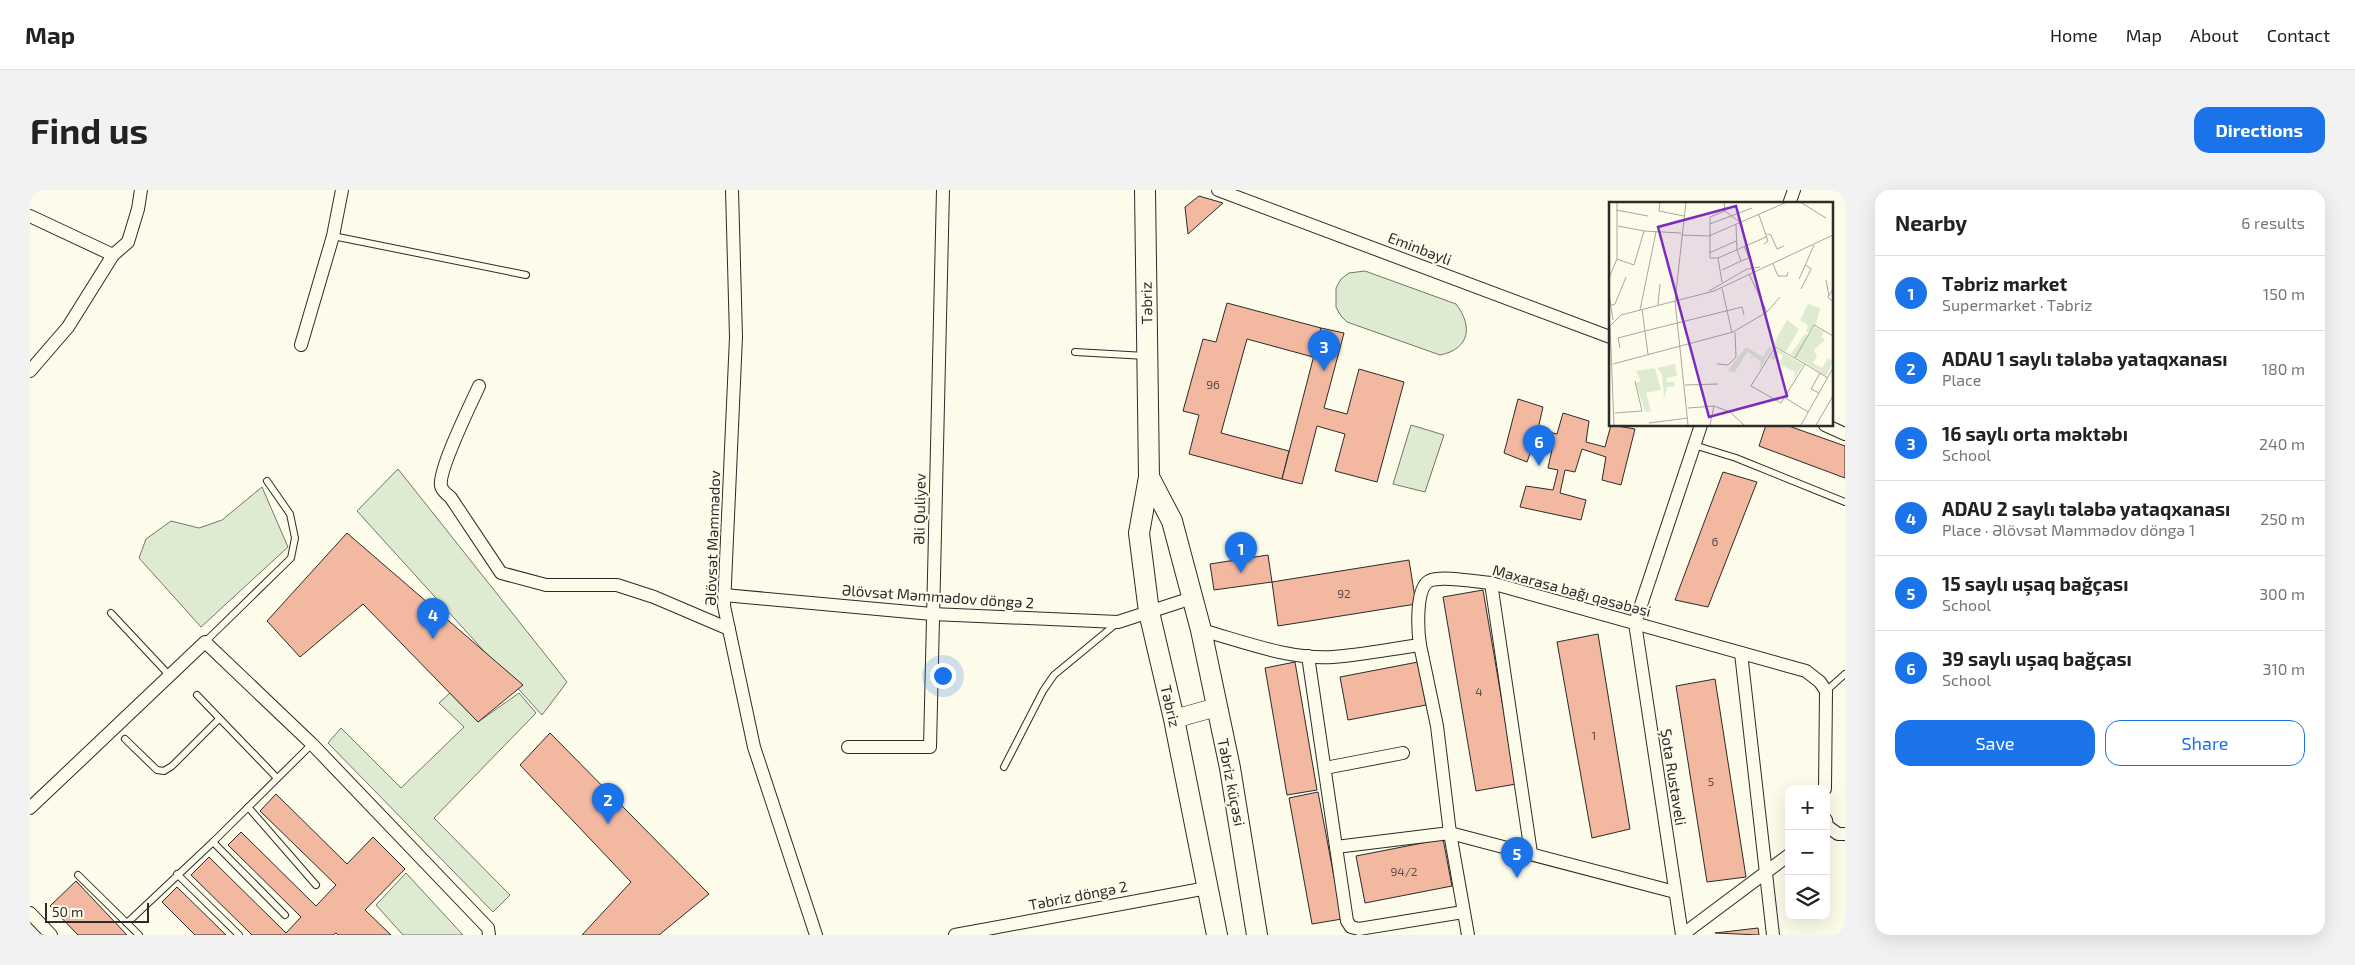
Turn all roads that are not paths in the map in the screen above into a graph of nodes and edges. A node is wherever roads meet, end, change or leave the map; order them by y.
1 (140, 190) edge
2 (342, 190) edge
3 (732, 190) edge
4 (942, 190) edge
5 (1145, 190) edge
6 (1218, 190) edge
7 (1794, 190) edge
8 (1790, 202) edge
9 (30, 216) edge
10 (333, 236) junction
11 (113, 255) junction
12 (526, 275) dead end
13 (1609, 337) edge
14 (301, 345) dead end
15 (1075, 352) dead end
16 (1147, 356) junction
17 (30, 371) edge
18 (479, 386) dead end
19 (1701, 426) edge
20 (1827, 426) edge
21 (1845, 434) edge
22 (1694, 446) junction
23 (1149, 476) junction
24 (267, 480) dead end
25 (1845, 502) edge
26 (1491, 583) junction
27 (724, 595) junction
28 (1192, 598) junction
29 (1149, 612) junction
30 (110, 613) dead end
31 (932, 614) junction
32 (1118, 622) junction
33 (1635, 623) junction
34 (729, 629) junction
35 (1201, 630) junction
36 (206, 642) junction
37 (1420, 645) junction
38 (1740, 652) junction
39 (1308, 656) junction
40 (1845, 674) edge
41 (170, 676) junction
42 (1826, 691) junction
43 (197, 695) dead end
44 (1217, 707) junction
45 (219, 718) junction
46 (1174, 719) junction
47 (125, 739) dead end
48 (312, 744) junction
49 (848, 747) dead end
50 (1403, 753) dead end
51 (1004, 767) dead end
52 (1325, 768) junction
53 (277, 778) junction
54 (1825, 785) edge
55 (248, 807) junction
56 (30, 808) edge
57 (1830, 827) edge
58 (1450, 833) junction
59 (1845, 834) edge
60 (213, 842) junction
61 (1336, 847) junction
62 (1531, 853) junction
63 (1785, 857) edge
64 (1765, 872) junction
65 (178, 874) junction
66 (78, 875) dead end
67 (316, 885) dead end
68 (1207, 888) junction
69 (1675, 892) junction
70 (1463, 912) junction
71 (30, 913) edge
72 (285, 915) dead end
73 (127, 923) junction
74 (51, 935) edge
75 (139, 935) edge
76 (240, 935) edge
77 (489, 935) edge
78 (816, 935) edge
79 (955, 935) edge
80 (1217, 935) edge
81 (1257, 935) edge
82 (1468, 935) edge
83 (1682, 935) edge
84 (1773, 935) edge

1 - 11 street
2 - 10 street
3 - 27 street, Əlövsət Məmmədov
4 - 31 street, Əli Quliyev
5 - 16 main road, Təbriz
6 - 13 street, Eminbəyli
7 - 8 street
9 - 11 street
10 - 12 lane
10 - 14 street
11 - 17 street
15 - 16 lane
16 - 23 main road, Təbriz
18 - 34 street
19 - 22 street
20 - 21 street
22 - 25 lane
22 - 33 street
23 - 28 main road, Təbriz
23 - 29 main road, Təbriz
24 - 36 lane
26 - 33 street, Maxarasa bağı qəsəbəsi
26 - 37 street, Maxarasa bağı qəsəbəsi
26 - 62 street
27 - 31 street, Əlövsət Məmmədov döngə 2
27 - 34 street, Əlövsət Məmmədov
28 - 29 street, Əlövsət Məmmədov döngə 2
28 - 35 main road, Təbriz
29 - 32 street, Əlövsət Məmmədov döngə 2
29 - 46 main road, Təbriz
30 - 41 lane
31 - 32 street, Əlövsət Məmmədov döngə 2
31 - 49 street, Əli Quliyev
32 - 51 lane
33 - 38 street, Maxarasa bağı qəsəbəsi
33 - 69 street, Şota Rustaveli
34 - 78 street, Əlövsət Məmmədov
35 - 39 street
35 - 44 main road, Təbriz küçəsi
36 - 41 street
36 - 48 street
37 - 39 street
37 - 58 street
38 - 42 street, Maxarasa bağı qəsəbəsi
38 - 64 street
39 - 52 street
40 - 42 lane
41 - 56 street
42 - 54 street
43 - 45 lane
44 - 46 main road
44 - 81 main road, Təbriz küçəsi
45 - 47 lane
45 - 53 lane
46 - 68 main road, Təbriz
48 - 53 lane
48 - 77 street
50 - 52 street
52 - 61 street
53 - 55 lane
55 - 60 lane
55 - 67 lane
57 - 59 street
58 - 61 street
58 - 62 street
58 - 70 street
60 - 65 lane
60 - 72 lane
61 - 70 street
62 - 69 street
63 - 64 street
64 - 83 street
64 - 84 street
65 - 73 lane
65 - 76 lane
66 - 73 lane
68 - 79 street, Təbriz döngə 2
68 - 80 main road, Təbriz
69 - 83 street, Şota Rustaveli
70 - 82 street
71 - 74 street
73 - 75 lane

